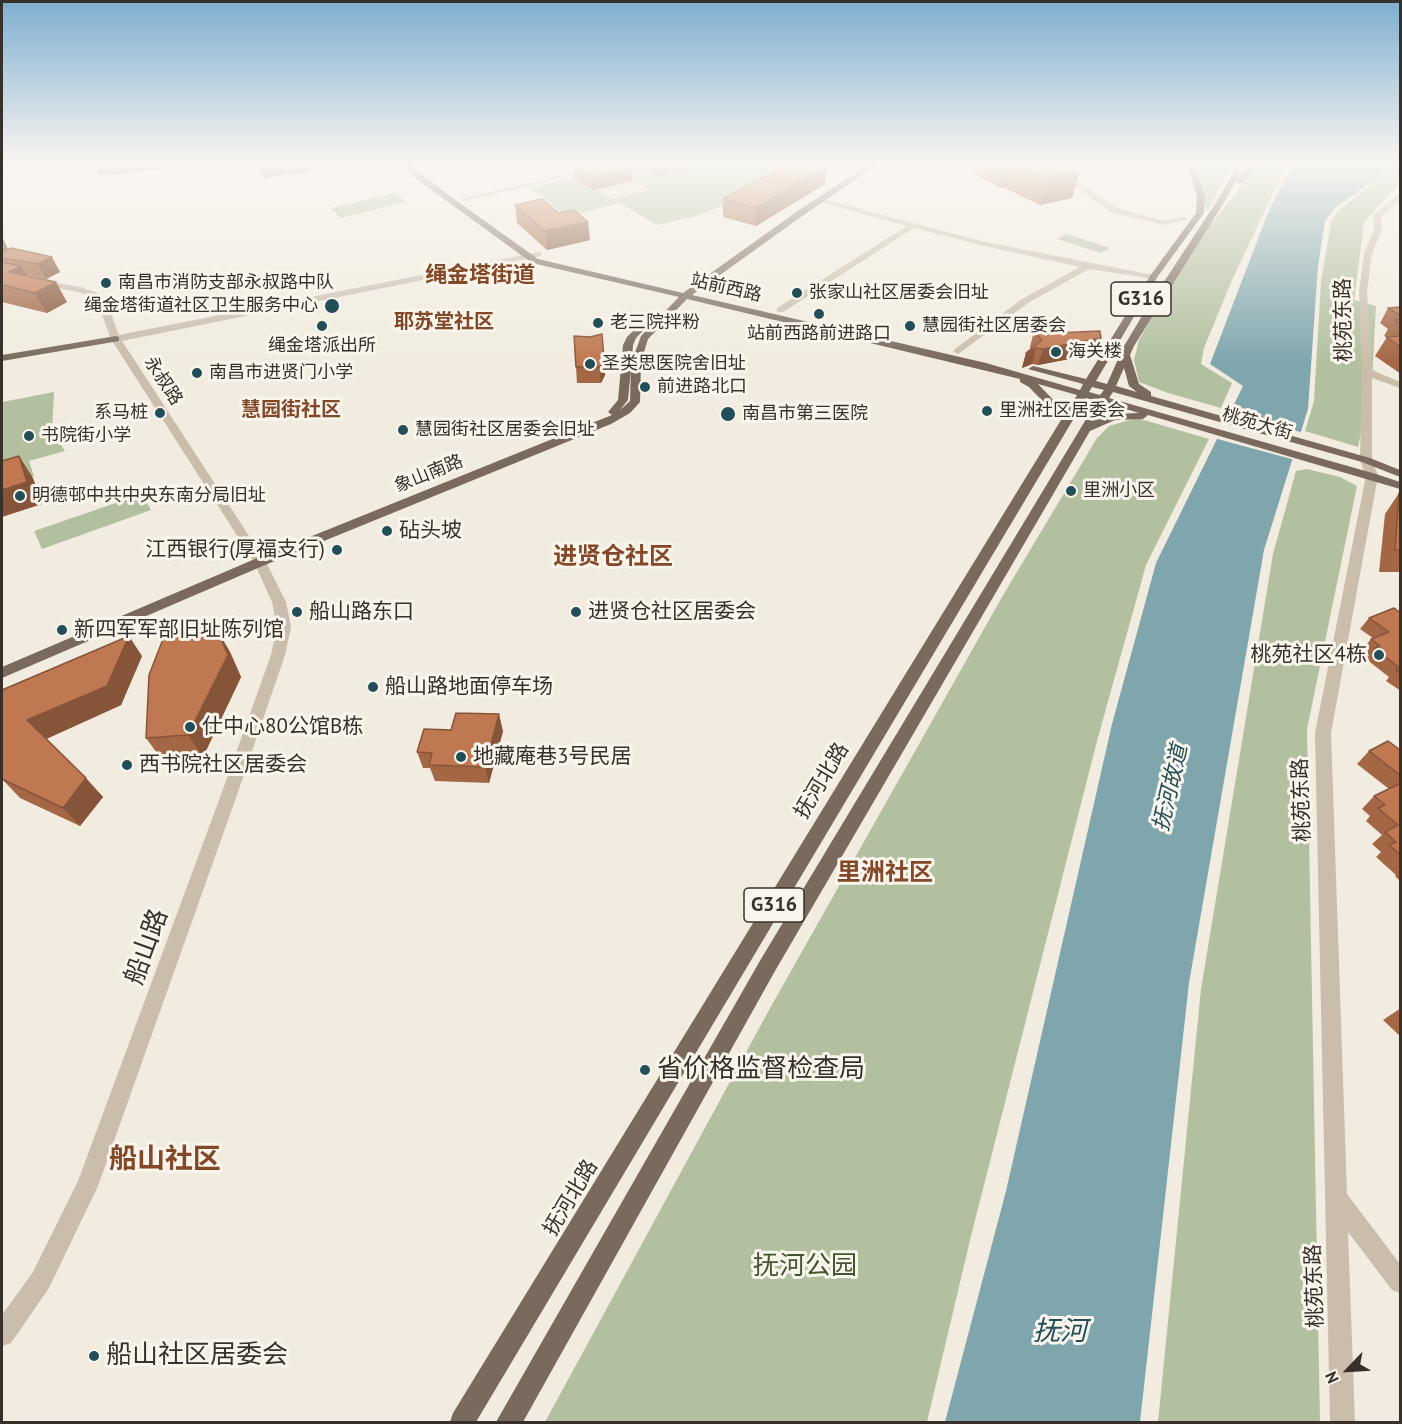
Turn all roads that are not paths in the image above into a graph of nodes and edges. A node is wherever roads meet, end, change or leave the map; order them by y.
1 (489, 228) edge
2 (504, 228) edge
3 (766, 228) edge
4 (779, 228) edge
5 (909, 228) edge
6 (927, 228) edge
7 (1189, 228) edge
8 (1203, 228) edge
9 (1378, 228) edge
10 (538, 254) junction
11 (526, 256) junction
12 (1088, 266) junction
13 (2, 275) edge
14 (1154, 276) junction
15 (683, 291) junction
16 (780, 310) junction
17 (116, 339) junction
18 (958, 351) junction
19 (1125, 355) junction
20 (2, 358) edge
21 (1367, 372) junction
22 (1011, 373) junction
23 (1401, 385) edge
24 (1086, 388) junction
25 (1107, 393) junction
26 (1174, 406) junction
27 (1173, 419) junction
28 (1066, 420) junction
29 (1086, 429) junction
30 (1366, 460) junction
31 (1401, 474) edge
32 (1372, 476) junction
33 (1401, 486) edge
34 (258, 559) junction
35 (2, 664) edge
36 (2, 673) edge
37 (1335, 1197) junction
38 (1401, 1282) edge
39 (2, 1334) edge
40 (462, 1422) edge
41 (508, 1422) edge
42 (1342, 1422) edge

1 - 11 main road, 站前西路
2 - 10 main road, 站前西路
3 - 15 main road, 象山南路
4 - 15 main road, 象山南路
5 - 16 street
6 - 12 street
7 - 14 main road, 抚河北路 / G316
8 - 19 main road, G316
9 - 21 street, 桃苑东路
10 - 11 street
10 - 15 main road, 站前西路
11 - 15 main road, 站前西路
11 - 17 street
12 - 14 street
12 - 18 street
13 - 17 street, 永叔路
14 - 24 main road, 抚河北路 / G316
15 - 16 main road, 站前西路
15 - 22 main road, 站前西路
15 - 34 main road, 象山南路
16 - 18 main road, 站前西路
17 - 20 main road
17 - 34 street, 永叔路
18 - 24 main road, 站前西路
19 - 25 main road, G316
19 - 26 main road
21 - 23 street
21 - 30 street, 桃苑东路
22 - 24 main road, 站前西路
22 - 28 main road
24 - 25 main road, 站前西路
24 - 28 main road, 抚河北路 / G316
25 - 26 main road, 桃苑大街
25 - 27 main road, 桃苑大街
25 - 29 main road, G316
26 - 30 main road, 桃苑大街
27 - 29 main road
27 - 32 main road, 桃苑大街
28 - 40 main road, 抚河北路 / G316
29 - 41 main road, G316
30 - 31 main road, 桃苑大街
30 - 32 street, 桃苑东路
32 - 33 main road, 桃苑大街
32 - 37 street, 桃苑东路
34 - 35 main road, 象山南路
34 - 36 main road, 象山南路
34 - 39 street, 船山路
37 - 38 street
37 - 42 street, 桃苑东路

